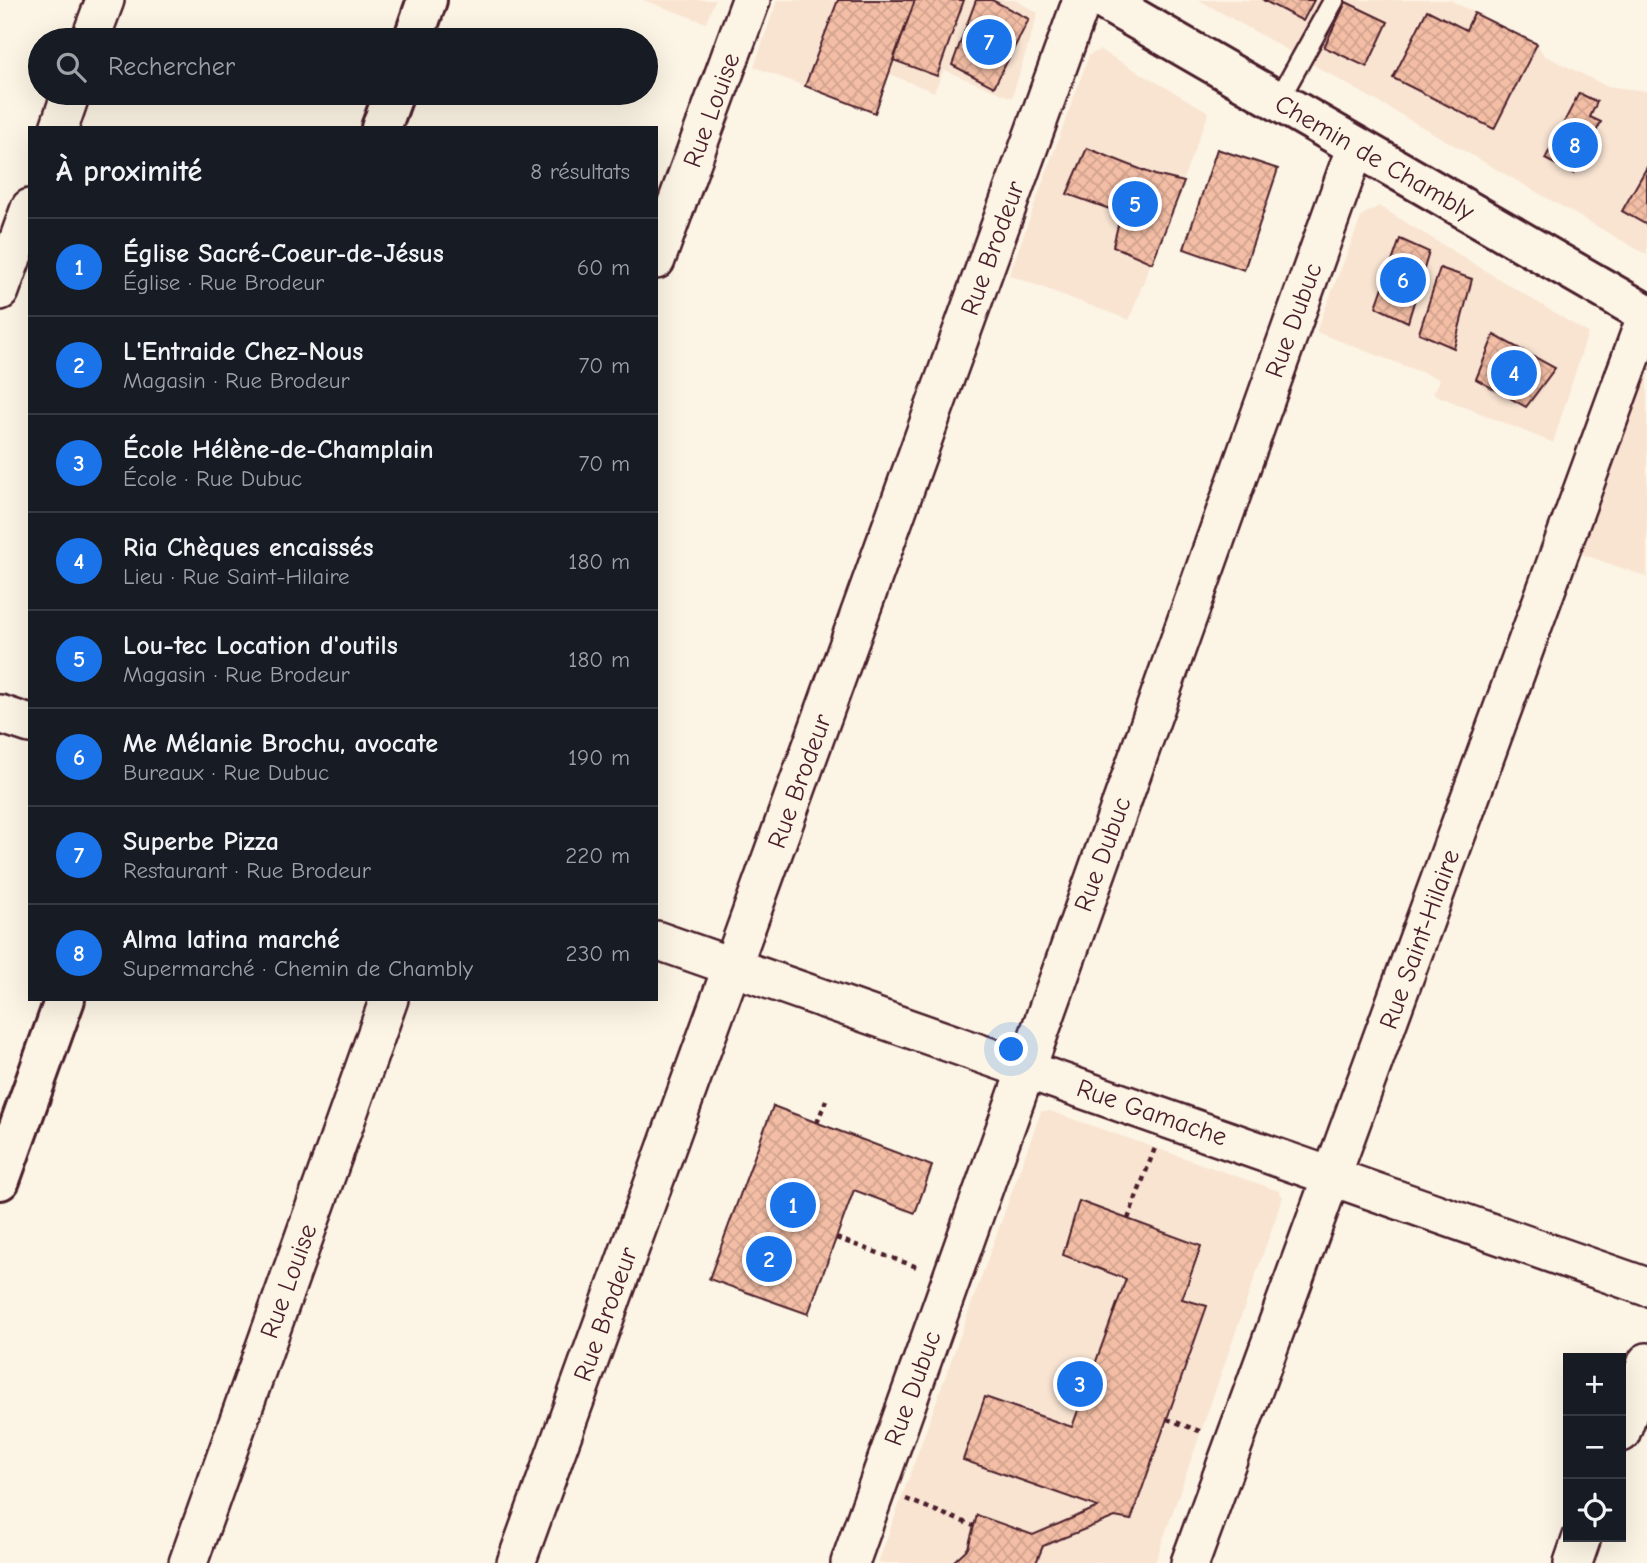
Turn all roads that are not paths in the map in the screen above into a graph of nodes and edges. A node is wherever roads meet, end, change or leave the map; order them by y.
1 (105, 0) edge
2 (428, 0) edge
3 (751, 0) edge
4 (1082, 0) edge
5 (1103, 0) edge
6 (1334, 0) edge
7 (94, 28) edge
8 (418, 28) edge
9 (1278, 101) junction
10 (67, 105) edge
11 (390, 105) edge
12 (60, 126) edge
13 (382, 126) edge
14 (1356, 146) junction
15 (28, 214) edge
16 (658, 255) edge
17 (0, 291) edge
18 (1647, 314) edge
19 (0, 714) edge
20 (28, 723) edge
21 (658, 941) edge
22 (732, 966) junction
23 (64, 1001) edge
24 (387, 1001) edge
25 (1026, 1067) junction
26 (1332, 1175) junction
27 (0, 1180) edge
28 (1647, 1287) edge
29 (1647, 1362) edge
30 (1626, 1419) edge
31 (1580, 1542) edge
32 (188, 1563) edge
33 (516, 1563) edge
34 (850, 1563) edge
35 (1190, 1563) edge
36 (1573, 1563) edge

1 - 7 street
2 - 8 main road
3 - 16 street, Rue Louise
4 - 22 street, Rue Brodeur
5 - 9 main road, Chemin de Chambly
6 - 9 lane
9 - 14 main road, Chemin de Chambly
10 - 12 street
11 - 13 main road
14 - 18 main road, Chemin de Chambly
14 - 25 street, Rue Dubuc
15 - 17 street
18 - 26 street, Rue Saint-Hilaire
19 - 20 street
21 - 22 street, Rue Gamache
22 - 25 street, Rue Gamache
22 - 33 street, Rue Brodeur
23 - 27 main road
24 - 32 street, Rue Louise
25 - 26 street, Rue Gamache
25 - 34 street, Rue Dubuc
26 - 28 street, Rue Gamache
26 - 35 street, Rue Saint-Hilaire
29 - 30 street
31 - 36 street

